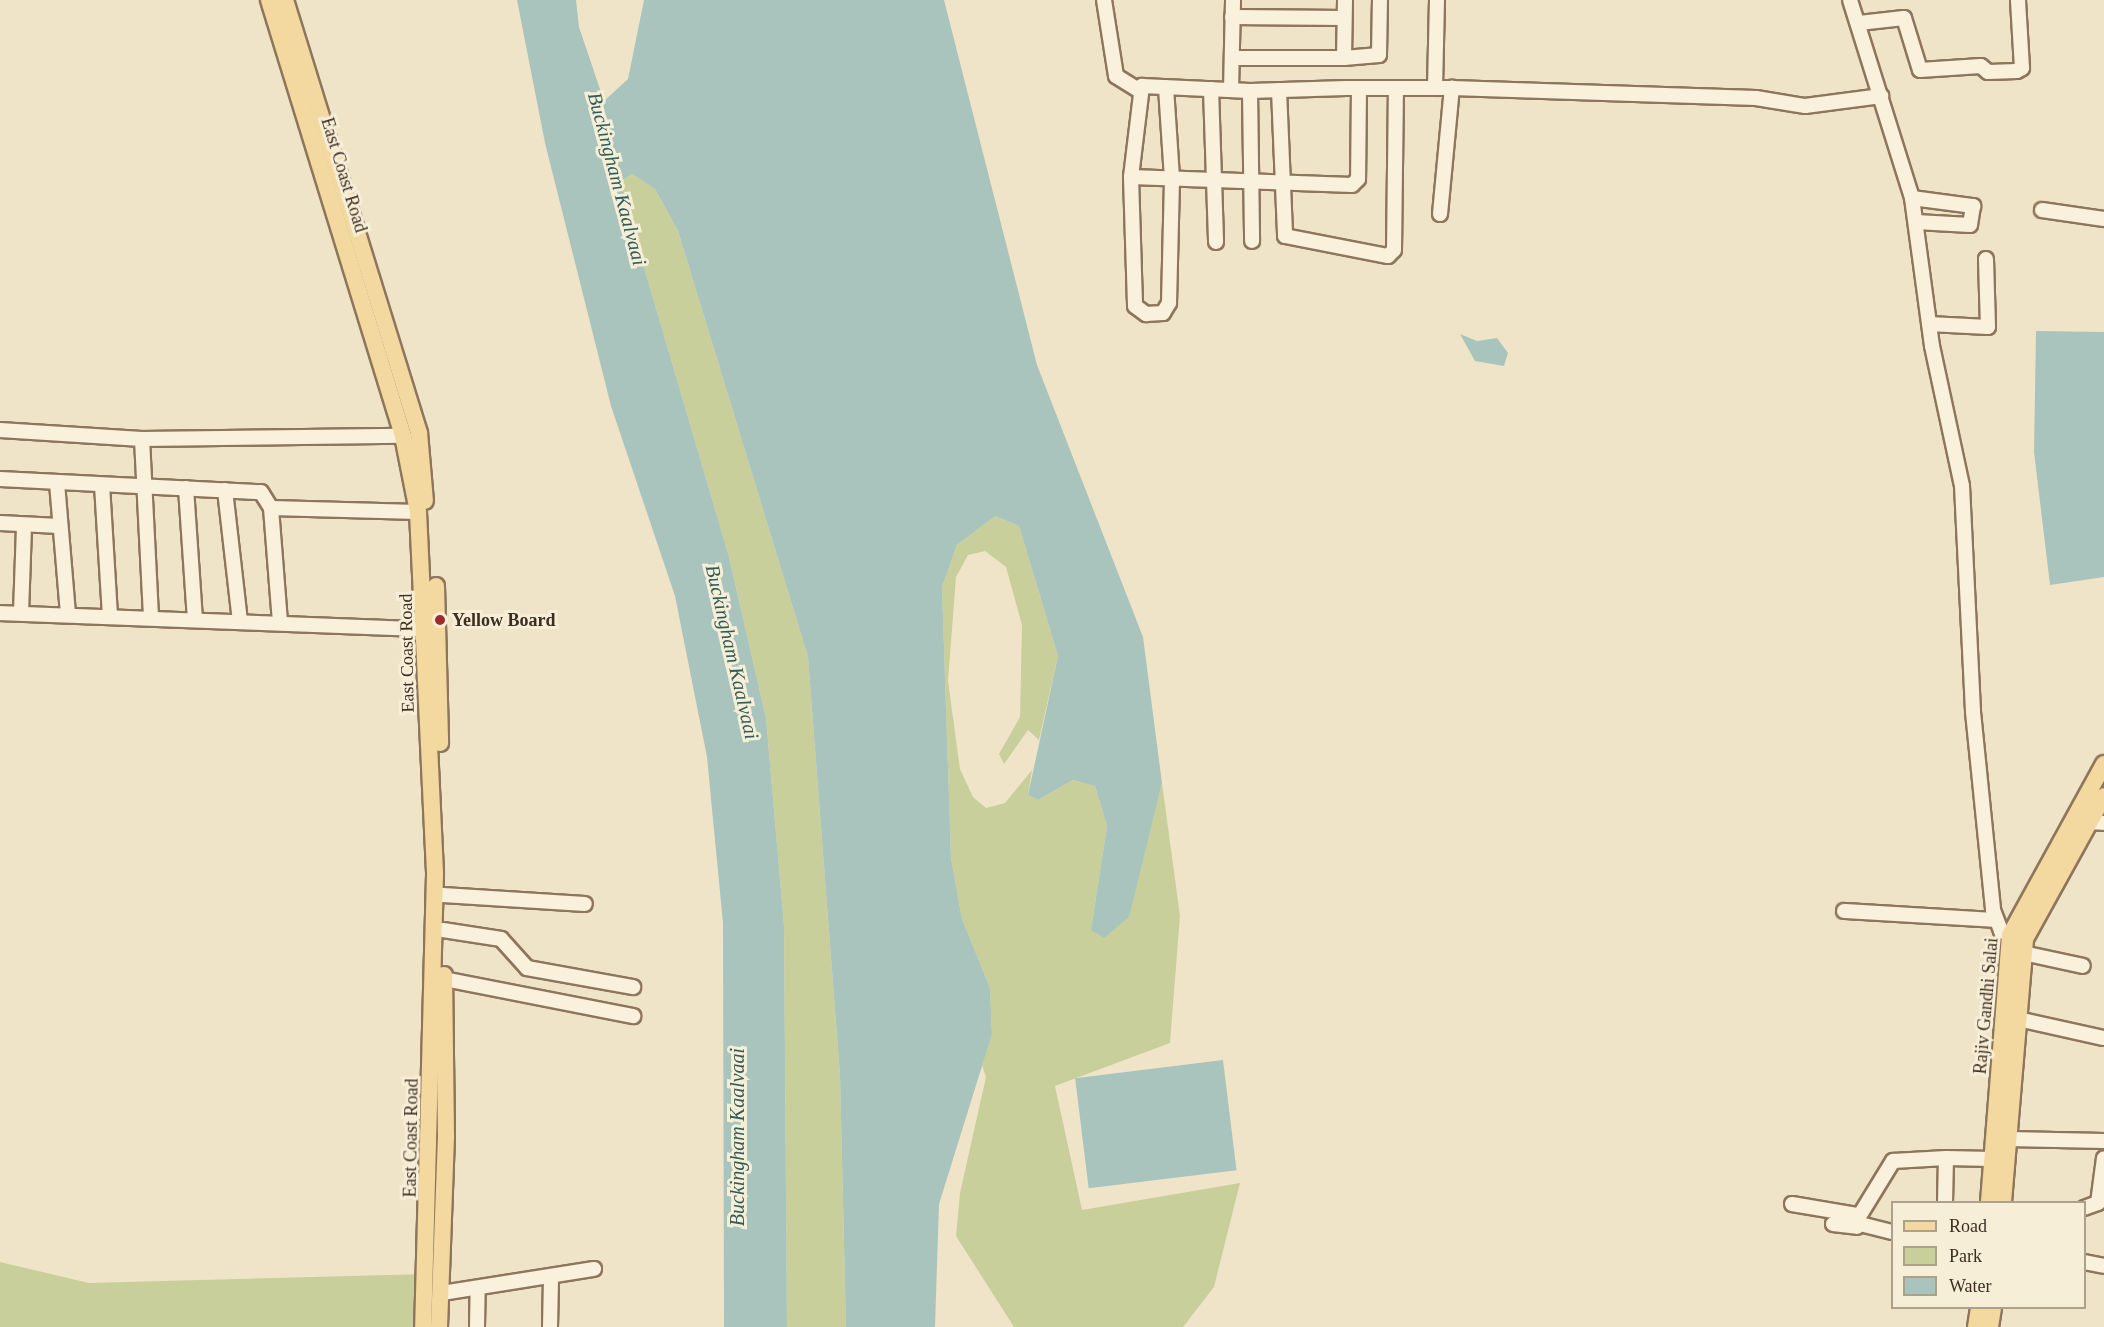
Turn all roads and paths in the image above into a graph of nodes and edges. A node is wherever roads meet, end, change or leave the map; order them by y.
1 (269, 0) edge
2 (285, 0) edge
3 (1104, 0) edge
4 (1233, 0) edge
5 (1345, 0) edge
6 (1380, 0) edge
7 (1437, 0) edge
8 (1850, 0) edge
9 (2018, 0) edge
10 (1232, 17) junction
11 (1344, 18) junction
12 (1859, 23) junction
13 (1232, 58) junction
14 (1344, 58) junction
15 (1166, 87) junction
16 (1359, 88) junction
17 (1396, 88) junction
18 (1435, 88) junction
19 (1452, 88) junction
20 (1211, 89) junction
21 (1138, 90) junction
22 (1231, 90) junction
23 (1279, 90) junction
24 (1250, 91) junction
25 (1881, 96) junction
26 (1131, 177) junction
27 (1214, 177) junction
28 (1172, 178) junction
29 (1252, 179) junction
30 (1281, 182) junction
31 (1912, 198) junction
32 (2042, 210) dead end
33 (1440, 214) dead end
34 (2104, 219) edge
35 (1916, 222) junction
36 (1252, 241) dead end
37 (1216, 242) dead end
38 (1986, 259) dead end
39 (1929, 324) junction
40 (0, 430) edge
41 (403, 436) junction
42 (142, 439) junction
43 (0, 479) edge
44 (57, 483) junction
45 (102, 485) junction
46 (144, 487) junction
47 (186, 488) junction
48 (225, 490) junction
49 (271, 507) junction
50 (418, 512) junction
51 (0, 523) edge
52 (24, 526) junction
53 (59, 526) junction
54 (0, 613) edge
55 (21, 613) junction
56 (68, 615) junction
57 (110, 616) junction
58 (151, 618) junction
59 (195, 620) junction
60 (240, 621) junction
61 (280, 622) junction
62 (426, 629) junction
63 (2104, 764) edge
64 (2104, 796) edge
65 (2096, 822) edge
66 (443, 896) junction
67 (585, 904) dead end
68 (1844, 911) dead end
69 (1995, 920) junction
70 (443, 930) junction
71 (2019, 942) junction
72 (2083, 966) dead end
73 (444, 979) junction
74 (633, 987) dead end
75 (633, 1016) dead end
76 (2018, 1019) junction
77 (2104, 1038) edge
78 (2008, 1139) junction
79 (2104, 1141) edge
80 (1946, 1158) junction
81 (2104, 1158) edge
82 (1992, 1159) junction
83 (1945, 1201) edge
84 (1989, 1201) edge
85 (2003, 1201) edge
86 (1792, 1204) dead end
87 (2086, 1208) edge
88 (1858, 1221) junction
89 (1833, 1224) dead end
90 (1891, 1231) edge
91 (2086, 1262) edge
92 (2104, 1266) edge
93 (594, 1269) dead end
94 (436, 1270) junction
95 (551, 1278) junction
96 (478, 1288) junction
97 (442, 1293) junction
98 (1979, 1309) edge
99 (1993, 1309) edge
100 (423, 1327) edge
101 (439, 1327) edge
102 (477, 1327) edge
103 (550, 1327) edge
104 (1976, 1327) edge
105 (1990, 1327) edge

1 - 41 main road, East Coast Road
2 - 66 main road, East Coast Road
3 - 21 street
4 - 10 street
5 - 11 street
6 - 14 street
7 - 18 street
8 - 12 street
9 - 12 street
10 - 11 street
10 - 13 street
11 - 14 street
12 - 25 street
13 - 14 street
13 - 22 street
15 - 20 street
15 - 21 street
15 - 28 street
16 - 17 street
16 - 23 street
16 - 30 street
17 - 18 street
17 - 30 street
18 - 19 street
19 - 25 street
19 - 33 street
20 - 22 street
20 - 27 street
21 - 26 street
22 - 24 street
23 - 24 street
23 - 30 street
24 - 29 street
25 - 31 street
26 - 28 street
26 - 28 street
27 - 28 street
27 - 29 street
27 - 37 street
29 - 30 street
29 - 36 street
31 - 35 street
31 - 35 street
32 - 34 street
35 - 39 street
38 - 39 street
39 - 69 street
40 - 42 street
41 - 42 street
41 - 50 main road, East Coast Road
42 - 46 street
43 - 44 street
44 - 45 street
44 - 53 street
45 - 46 street
45 - 57 street
46 - 47 street
46 - 58 street
47 - 48 street
47 - 59 street
48 - 49 street
48 - 60 street
49 - 50 street
49 - 61 street
50 - 62 main road, East Coast Road
51 - 52 street
52 - 53 street
52 - 55 street
53 - 56 street
54 - 55 street
55 - 56 street
56 - 57 street
57 - 58 street
58 - 59 street
59 - 60 street
60 - 61 street
61 - 62 street
62 - 94 main road, East Coast Road
63 - 71 main road, Rajiv Gandhi Salai
64 - 65 main road, Rajiv Gandhi Salai
65 - 71 main road, Rajiv Gandhi Salai
66 - 67 street
66 - 70 main road, East Coast Road
68 - 69 street
69 - 71 street
70 - 73 main road, East Coast Road
70 - 74 street
71 - 72 street
71 - 76 main road, Rajiv Gandhi Salai
71 - 82 main road, Rajiv Gandhi Salai
73 - 75 street
73 - 94 main road, East Coast Road
76 - 77 street
76 - 78 main road, Rajiv Gandhi Salai
78 - 79 street
78 - 85 main road, Rajiv Gandhi Salai
80 - 82 street
80 - 83 street
80 - 88 street
81 - 87 street
82 - 84 main road, Rajiv Gandhi Salai
86 - 88 street
88 - 89 street
88 - 90 street
91 - 92 street
93 - 95 street
94 - 97 main road, East Coast Road
94 - 100 main road, East Coast Road
95 - 96 street
95 - 103 street
96 - 97 street
96 - 102 street
97 - 101 main road, East Coast Road
98 - 104 main road
99 - 105 main road

